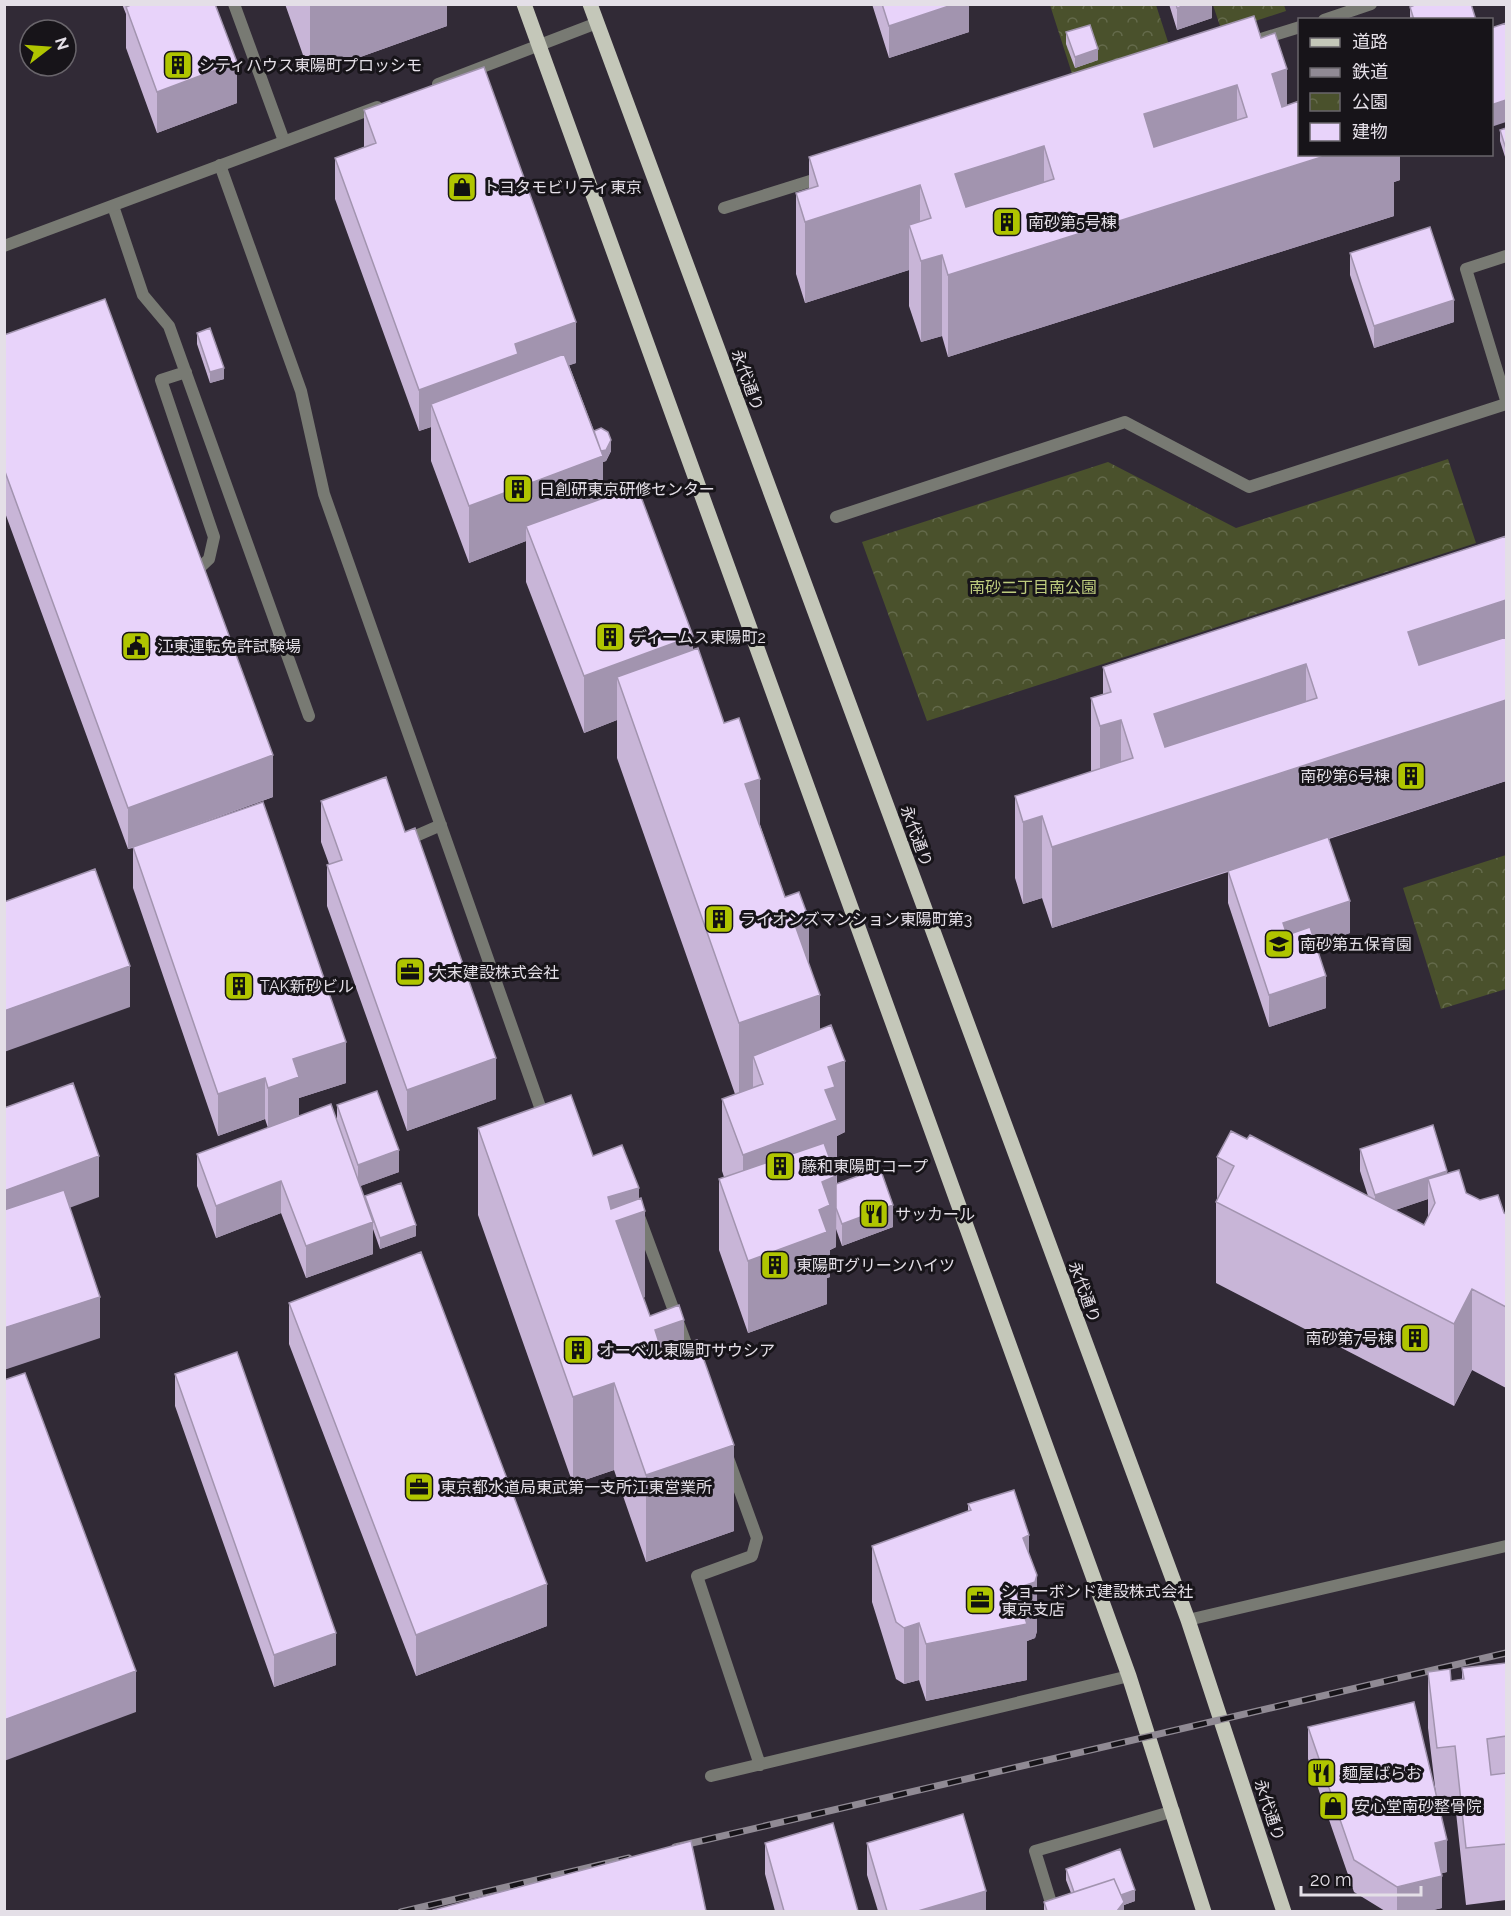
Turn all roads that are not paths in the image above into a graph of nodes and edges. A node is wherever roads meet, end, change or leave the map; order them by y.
1 (234, 4) edge
2 (524, 4) edge
3 (590, 4) edge
4 (1371, 4) edge
5 (1330, 18) edge
6 (597, 23) junction
7 (1298, 27) edge
8 (1243, 45) edge
9 (539, 46) junction
10 (428, 87) edge
11 (384, 104) edge
12 (284, 141) junction
13 (220, 165) junction
14 (839, 172) edge
15 (112, 206) junction
16 (724, 208) dead end
17 (4, 246) edge
18 (1506, 256) edge
19 (186, 372) junction
20 (1506, 402) edge
21 (836, 517) dead end
22 (192, 575) edge
23 (309, 716) dead end
24 (441, 825) junction
25 (401, 842) edge
26 (555, 1130) edge
27 (636, 1207) edge
28 (697, 1372) edge
29 (725, 1450) edge
30 (1506, 1546) edge
31 (1188, 1620) junction
32 (1129, 1676) junction
33 (760, 1765) junction
34 (711, 1776) dead end
35 (1174, 1811) junction
36 (1052, 1906) edge
37 (1204, 1911) edge
38 (1284, 1911) edge

1 - 12 street
2 - 9 main road
3 - 6 main road, 永代通り
4 - 5 street
6 - 9 street
6 - 31 main road, 永代通り
7 - 8 street
9 - 10 street
9 - 32 main road
11 - 12 street
12 - 13 street
13 - 15 street
13 - 24 street
14 - 16 street
15 - 17 street
15 - 19 street
18 - 20 street
19 - 22 street
19 - 23 street
20 - 21 street
24 - 25 street
24 - 26 street
27 - 28 street
29 - 33 street
30 - 31 street
31 - 38 main road, 永代通り
32 - 33 street
32 - 35 main road
33 - 34 street
35 - 36 street
35 - 37 main road

